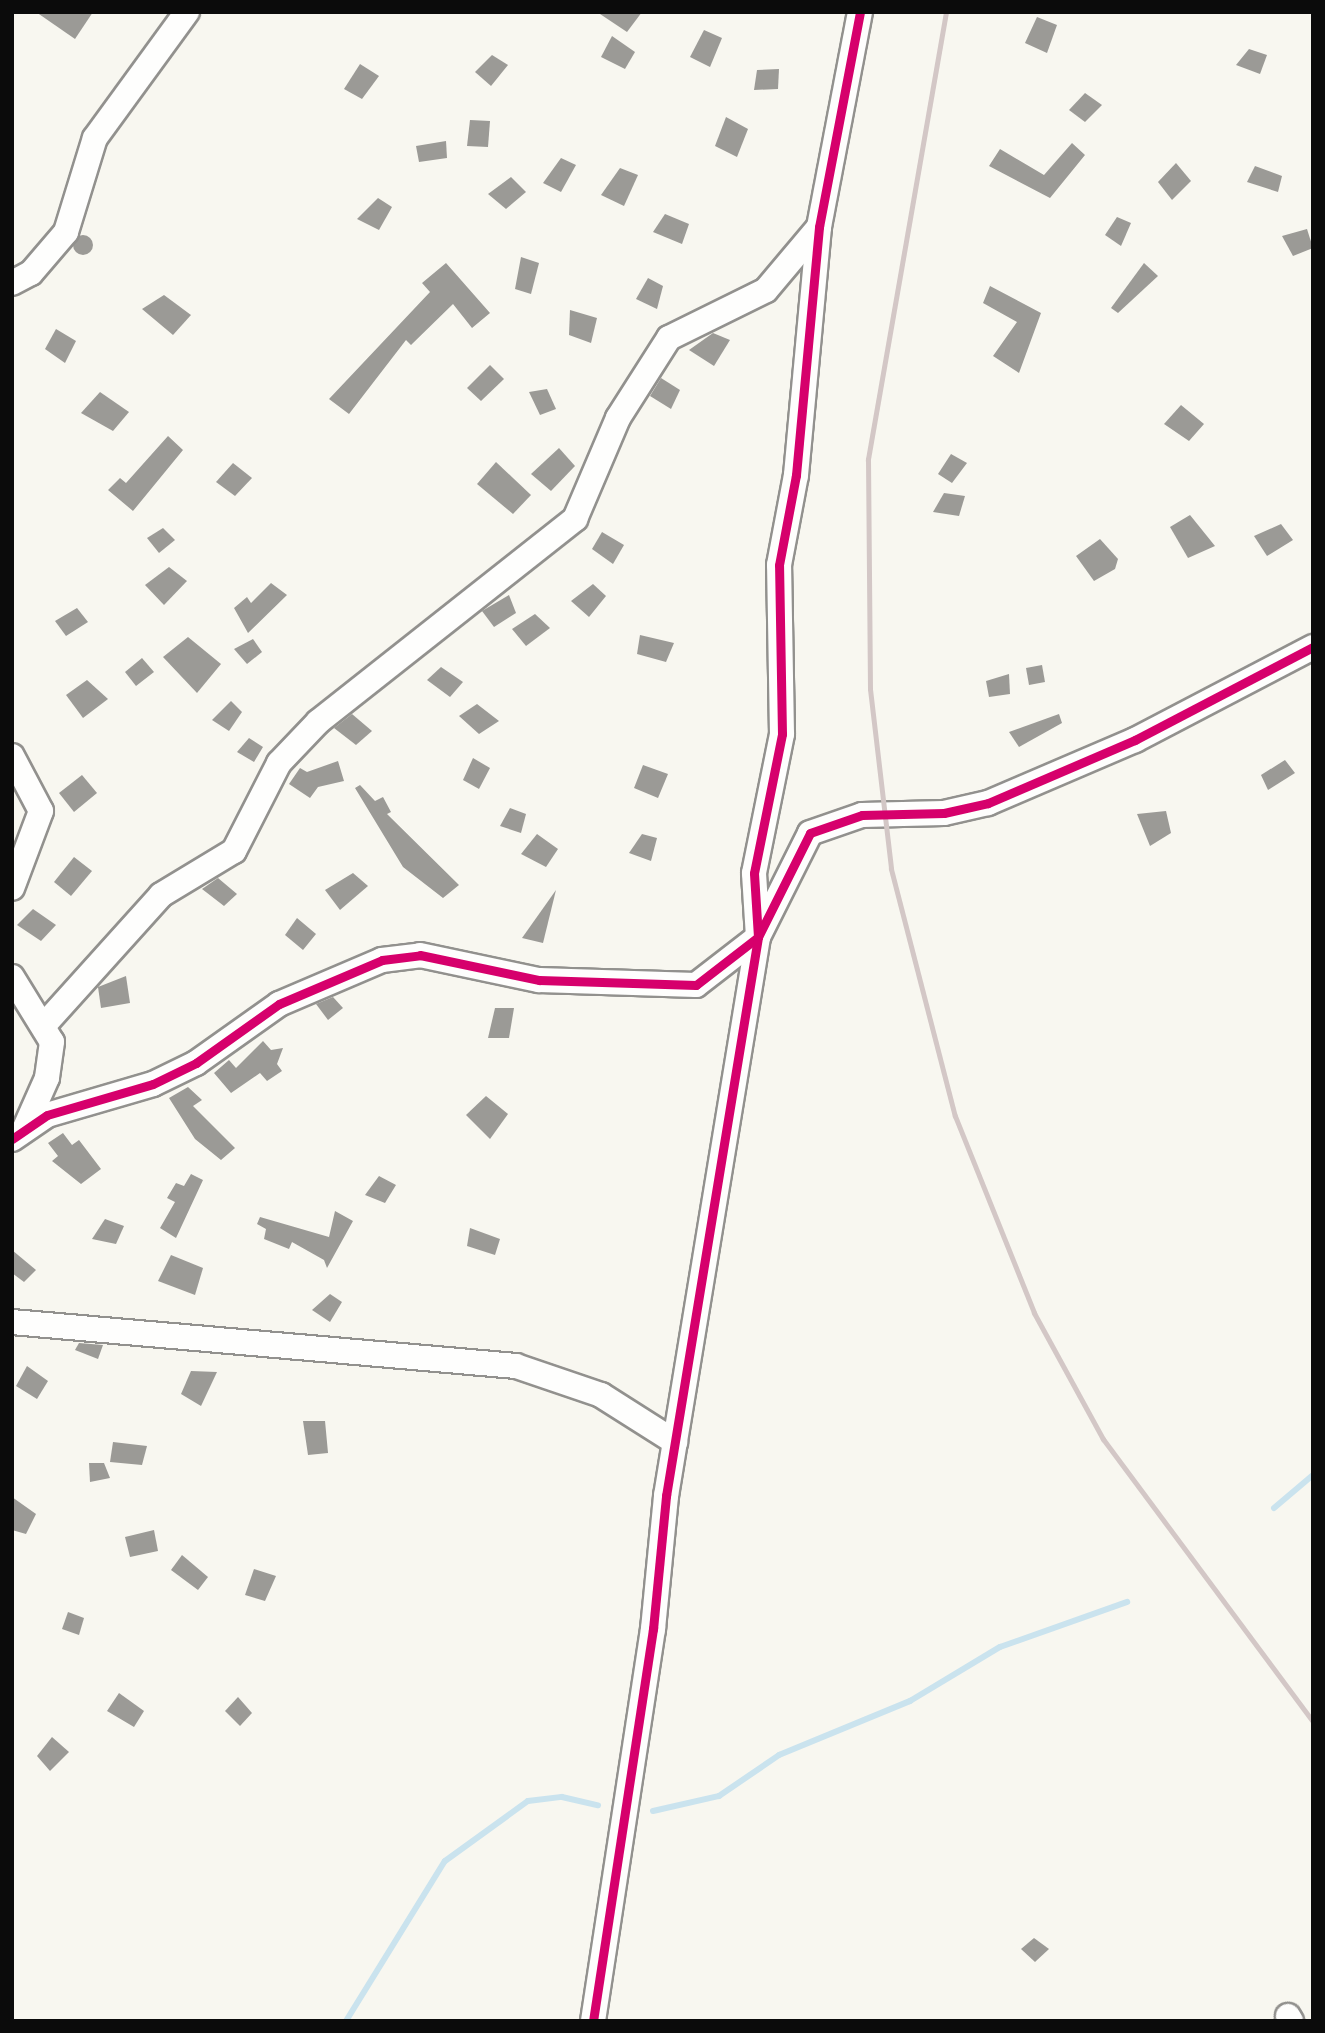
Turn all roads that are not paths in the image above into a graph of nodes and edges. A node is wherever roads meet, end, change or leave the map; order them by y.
1 (187, 12) edge
2 (860, 12) edge
3 (819, 227) junction
4 (12, 283) edge
5 (1313, 647) edge
6 (12, 757) edge
7 (12, 888) edge
8 (758, 937) junction
9 (12, 977) edge
10 (45, 1024) junction
11 (18, 1135) edge
12 (12, 1322) edge
13 (675, 1442) junction
14 (593, 2021) edge

1 - 4 street
2 - 3 street
3 - 8 street
3 - 10 street
5 - 8 street
6 - 7 street
8 - 11 street
8 - 13 street
9 - 10 street
10 - 11 street
12 - 13 street
13 - 14 street

